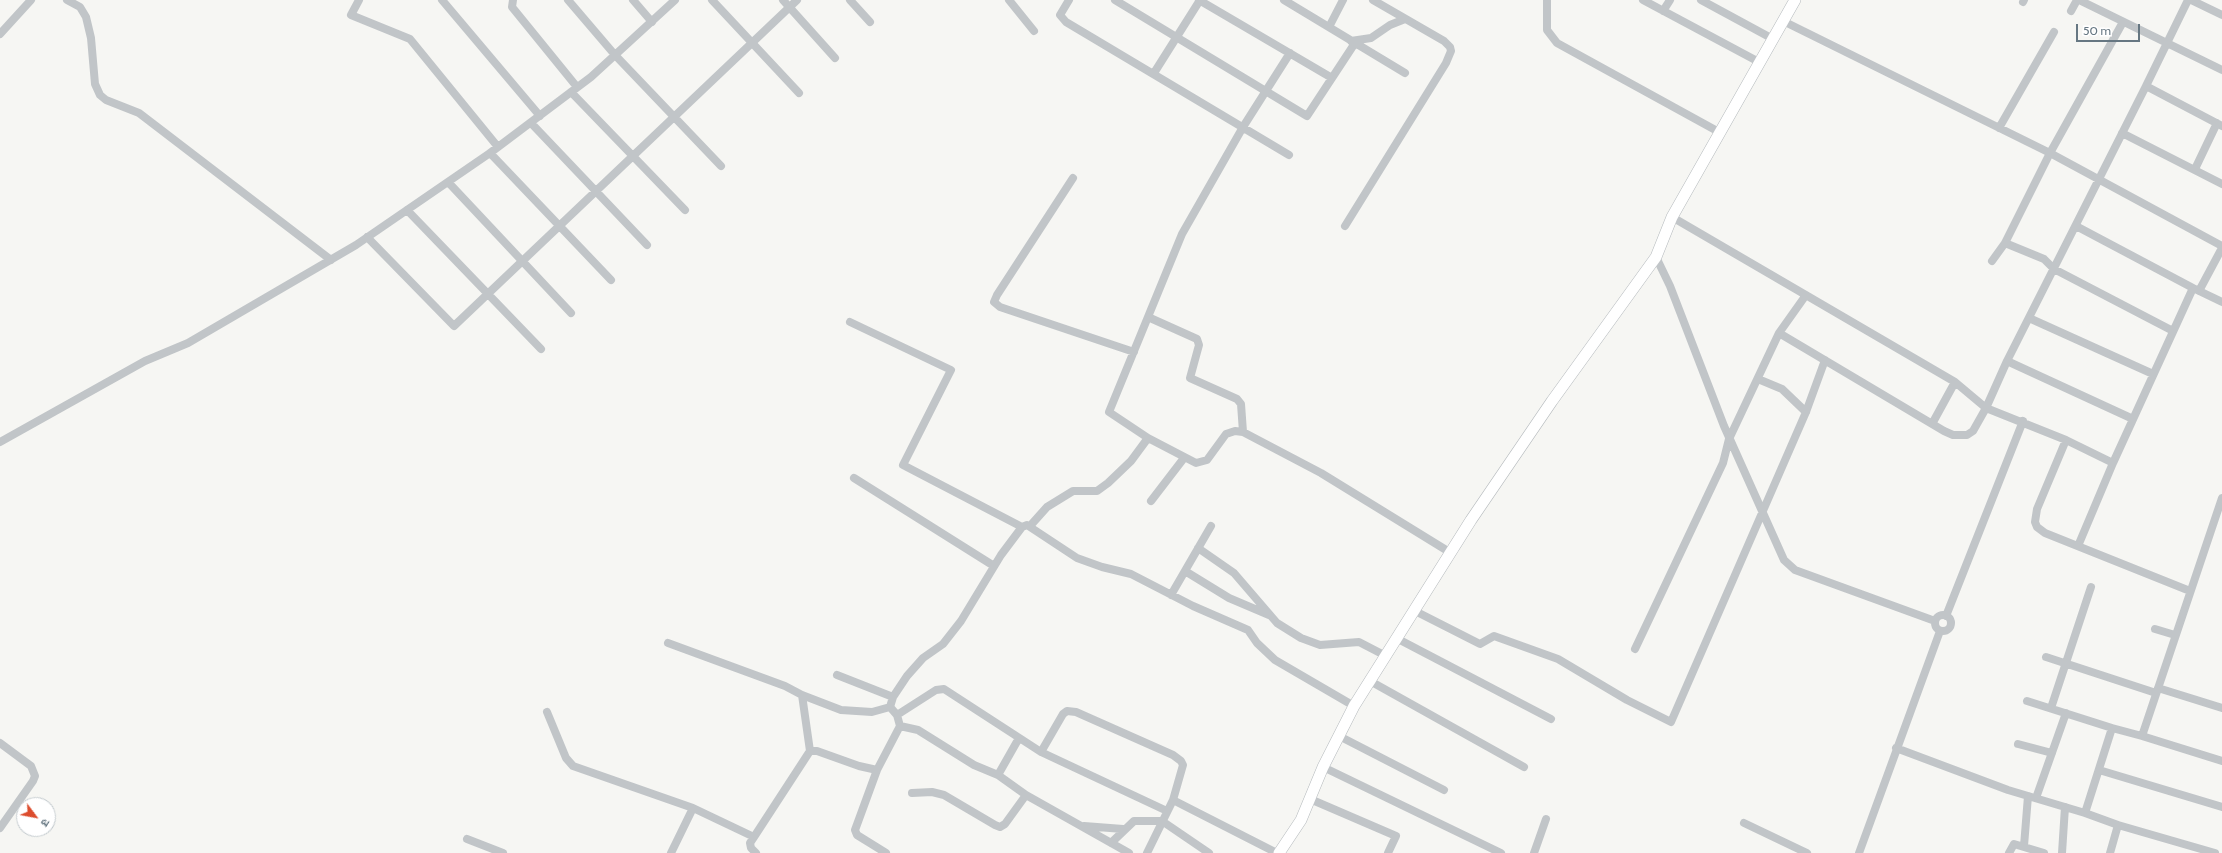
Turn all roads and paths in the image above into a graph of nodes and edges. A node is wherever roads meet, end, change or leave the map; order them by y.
1 (31, 0) edge
2 (67, 0) edge
3 (359, 0) edge
4 (442, 0) edge
5 (513, 0) edge
6 (568, 0) edge
7 (633, 0) edge
8 (675, 0) edge
9 (712, 0) edge
10 (783, 0) edge
11 (796, 0) edge
12 (850, 0) edge
13 (1009, 0) edge
14 (1069, 0) edge
15 (1115, 0) edge
16 (1200, 0) edge
17 (1284, 0) edge
18 (1343, 0) edge
19 (1372, 0) edge
20 (1547, 0) edge
21 (1643, 0) edge
22 (1670, 0) edge
23 (1701, 0) edge
24 (1795, 0) edge
25 (2078, 0) edge
26 (2190, 0) edge
27 (789, 7) junction
28 (1663, 11) junction
29 (2071, 11) dead end
30 (2222, 15) edge
31 (1405, 18) junction
32 (1783, 21) junction
33 (652, 22) junction
34 (870, 22) dead end
35 (2124, 22) junction
36 (1329, 27) junction
37 (1034, 31) dead end
38 (2054, 32) dead end
39 (0, 34) edge
40 (1177, 37) junction
41 (1773, 39) junction
42 (752, 42) junction
43 (1353, 42) junction
44 (2168, 44) junction
45 (1290, 53) junction
46 (615, 55) junction
47 (835, 58) dead end
48 (1759, 62) junction
49 (2222, 70) edge
50 (1405, 72) dead end
51 (1154, 73) junction
52 (1332, 78) junction
53 (2146, 86) junction
54 (574, 90) junction
55 (1266, 91) junction
56 (799, 93) dead end
57 (540, 116) junction
58 (674, 116) junction
59 (531, 122) junction
60 (2220, 124) edge
61 (1243, 127) junction
62 (2000, 128) junction
63 (1719, 132) junction
64 (2122, 133) junction
65 (498, 147) junction
66 (2050, 153) junction
67 (490, 154) junction
68 (1289, 155) dead end
69 (633, 157) junction
70 (721, 166) dead end
71 (2196, 169) junction
72 (1073, 178) dead end
73 (2099, 180) junction
74 (448, 182) junction
75 (2222, 184) edge
76 (596, 192) junction
77 (407, 210) junction
78 (685, 210) dead end
79 (1672, 217) junction
80 (1345, 226) dead end
81 (2076, 226) junction
82 (560, 227) junction
83 (367, 237) junction
84 (2005, 243) junction
85 (647, 245) dead end
86 (2222, 247) edge
87 (1656, 257) junction
88 (331, 260) junction
89 (1992, 261) dead end
90 (523, 262) junction
91 (2054, 269) junction
92 (611, 280) dead end
93 (2196, 289) junction
94 (488, 294) junction
95 (1806, 295) junction
96 (2222, 302) edge
97 (570, 313) dead end
98 (1148, 317) junction
99 (2029, 318) junction
100 (850, 322) dead end
101 (2172, 330) junction
102 (1779, 333) junction
103 (541, 349) dead end
104 (1134, 352) junction
105 (1825, 360) junction
106 (2007, 362) junction
107 (2153, 374) junction
108 (1758, 378) junction
109 (1955, 382) junction
110 (1986, 408) junction
111 (1806, 412) junction
112 (2133, 419) junction
113 (2023, 421) junction
114 (1932, 424) junction
115 (1243, 432) junction
116 (1148, 438) junction
117 (1730, 439) junction
118 (2066, 440) junction
119 (0, 442) edge
120 (1184, 458) junction
121 (2113, 463) junction
122 (854, 478) dead end
123 (2222, 498) edge
124 (1151, 502) dead end
125 (1763, 512) junction
126 (1026, 526) junction
127 (1211, 526) dead end
128 (2078, 546) junction
129 (1198, 548) junction
130 (1451, 553) junction
131 (994, 566) junction
132 (1185, 571) junction
133 (2091, 587) dead end
134 (2190, 591) junction
135 (1171, 595) junction
136 (1415, 611) junction
137 (1270, 615) junction
138 (1946, 616) junction
139 (1935, 620) junction
140 (2155, 629) dead end
141 (1940, 631) junction
142 (2175, 635) junction
143 (1398, 638) junction
144 (668, 643) dead end
145 (1635, 649) dead end
146 (1386, 656) junction
147 (2046, 657) dead end
148 (2066, 664) junction
149 (837, 675) dead end
150 (1370, 681) junction
151 (2157, 691) junction
152 (802, 695) junction
153 (893, 697) junction
154 (2028, 702) dead end
155 (1354, 706) junction
156 (890, 707) junction
157 (2051, 708) junction
158 (2222, 708) edge
159 (547, 712) dead end
160 (2066, 713) junction
161 (897, 715) junction
162 (1550, 719) dead end
163 (900, 726) junction
164 (2112, 728) junction
165 (1339, 736) junction
166 (2142, 736) junction
167 (1019, 738) junction
168 (0, 743) edge
169 (2018, 744) dead end
170 (1896, 748) junction
171 (810, 751) junction
172 (1042, 752) junction
173 (2052, 753) junction
174 (2222, 761) edge
175 (1323, 767) junction
176 (1524, 767) dead end
177 (877, 770) junction
178 (2099, 770) junction
179 (998, 775) junction
180 (1444, 790) dead end
181 (912, 793) dead end
182 (1026, 795) junction
183 (2032, 797) junction
184 (1310, 799) junction
185 (1172, 800) junction
186 (2065, 807) junction
187 (2222, 807) edge
188 (693, 808) junction
189 (1167, 811) junction
190 (2086, 813) junction
191 (1546, 819) dead end
192 (1162, 821) junction
193 (1744, 823) dead end
194 (1081, 825) junction
195 (2118, 825) junction
196 (0, 828) edge
197 (1123, 829) junction
198 (754, 837) junction
199 (467, 839) dead end
200 (1111, 843) junction
201 (2024, 846) junction
202 (503, 853) edge
203 (671, 853) edge
204 (754, 853) edge
205 (886, 853) edge
206 (1129, 853) edge
207 (1147, 853) edge
208 (1209, 853) edge
209 (1278, 853) edge
210 (1388, 853) edge
211 (1501, 853) edge
212 (1534, 853) edge
213 (1807, 853) edge
214 (1859, 853) edge
215 (2009, 853) edge
216 (2044, 853) edge
217 (2062, 853) edge
218 (2110, 853) edge
219 (2213, 853) edge

1 - 39 street
2 - 88 street
3 - 65 street
4 - 57 street
5 - 54 street
6 - 46 street
7 - 33 street
8 - 33 street
9 - 42 street
10 - 27 street
11 - 27 street
12 - 34 street
13 - 37 street
14 - 51 street
15 - 40 street
16 - 40 street
16 - 45 street
17 - 36 street
18 - 36 street
19 - 31 street
20 - 63 street
21 - 28 street
22 - 28 street
23 - 41 street
24 - 32 street
25 - 29 street
25 - 35 street
26 - 30 street
26 - 44 street
27 - 42 street
27 - 47 street
28 - 48 street
31 - 43 street
31 - 80 street
32 - 41 street
32 - 62 street
33 - 46 street
35 - 44 street
35 - 66 street
36 - 43 street
38 - 62 street
40 - 51 street
40 - 55 street
41 - 48 street
42 - 56 street
42 - 58 street
43 - 50 street
43 - 52 street
44 - 49 street
44 - 53 street
45 - 52 street
45 - 55 street
46 - 54 street
46 - 58 street
48 - 63 street
51 - 61 street
52 - 55 street
53 - 60 street
53 - 64 street
54 - 57 street
54 - 69 street
55 - 61 street
57 - 59 street
58 - 69 street
58 - 70 street
59 - 65 street
59 - 76 street
60 - 71 street
61 - 68 street
61 - 98 street
62 - 66 street
63 - 79 street
64 - 71 street
64 - 73 street
65 - 67 street
66 - 73 street
66 - 84 street
67 - 74 street
67 - 82 street
69 - 76 street
69 - 78 street
71 - 75 street
72 - 104 street
73 - 81 street
73 - 86 street
74 - 77 street
74 - 90 street
76 - 82 street
76 - 85 street
77 - 83 street
77 - 94 street
79 - 87 street
79 - 95 street
81 - 91 street
81 - 93 street
82 - 90 street
82 - 92 street
83 - 88 street
83 - 94 street
84 - 89 street
84 - 91 street
86 - 93 street
87 - 117 street
87 - 130 street
88 - 119 street
90 - 94 street
90 - 97 street
91 - 99 street
91 - 101 street
93 - 96 street
93 - 101 street
94 - 103 street
95 - 102 street
95 - 109 street
98 - 104 street
98 - 115 street
99 - 106 street
99 - 107 street
100 - 126 street
101 - 107 street
102 - 105 street
102 - 108 street
104 - 116 street
105 - 111 street
105 - 114 street
106 - 110 street
106 - 112 street
107 - 112 street
108 - 111 street
108 - 117 street
109 - 110 street
109 - 114 street
110 - 113 street
110 - 114 street
111 - 125 street
112 - 121 street
113 - 118 street
113 - 138 street
115 - 120 street
115 - 130 street
116 - 120 street
116 - 126 street
117 - 125 street
117 - 145 street
118 - 121 street
118 - 128 street
120 - 124 street
121 - 128 street
122 - 131 street
123 - 134 street
125 - 136 street
125 - 139 street
126 - 131 street
126 - 135 street
127 - 129 street
128 - 134 street
129 - 132 street
129 - 137 street
130 - 136 street
131 - 153 street
132 - 135 street
132 - 137 street
133 - 148 street
134 - 142 street
135 - 155 street
136 - 143 street
137 - 146 street
138 - 139 street
138 - 141 street
139 - 141 street
140 - 142 street
141 - 170 street
142 - 151 street
143 - 146 street
143 - 162 street
144 - 152 street
146 - 150 street
147 - 148 street
148 - 151 street
148 - 157 street
149 - 153 street
150 - 155 street
150 - 176 street
151 - 158 street
151 - 166 street
152 - 156 street
152 - 171 street
153 - 156 street
154 - 157 street
155 - 165 street
156 - 161 street
157 - 160 street
159 - 188 street
160 - 164 street
160 - 173 street
161 - 163 street
161 - 167 street
163 - 177 street
163 - 179 street
164 - 166 street
164 - 178 street
165 - 175 street
165 - 180 street
166 - 174 street
167 - 172 street
167 - 179 street
168 - 196 street
169 - 173 street
170 - 183 street
170 - 214 street
171 - 177 street
171 - 198 street
172 - 185 street
172 - 189 street
173 - 183 street
175 - 184 street
175 - 211 street
177 - 205 street
178 - 187 street
178 - 190 street
179 - 182 street
181 - 182 street
182 - 194 street
183 - 186 street
183 - 201 street
184 - 209 street
184 - 210 street
185 - 189 street
185 - 209 street
186 - 190 street
186 - 217 street
188 - 198 street
188 - 203 street
189 - 192 street
190 - 195 street
191 - 212 street
192 - 197 street
192 - 207 street
192 - 208 street
193 - 213 street
194 - 197 street
194 - 200 street
195 - 218 street
195 - 219 street
197 - 200 street
198 - 204 street
199 - 202 street
200 - 206 street
201 - 215 street
201 - 216 street

